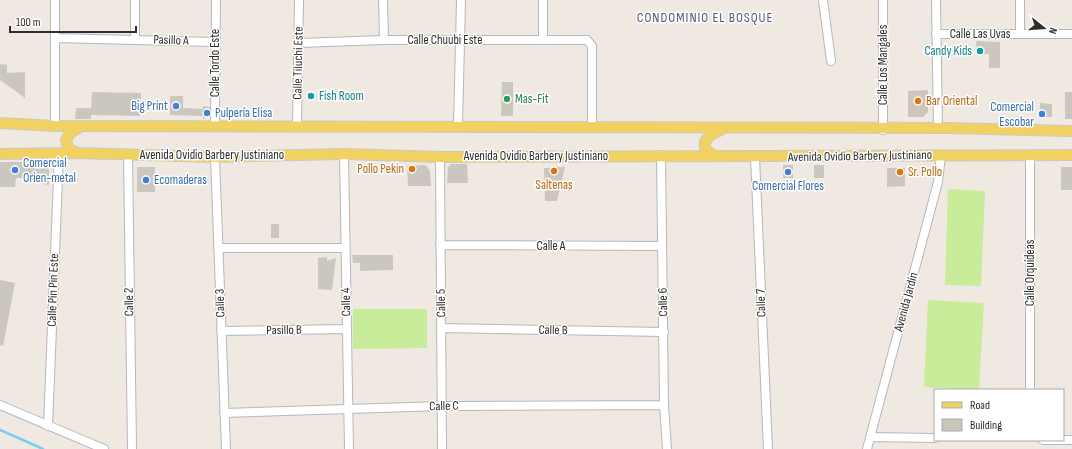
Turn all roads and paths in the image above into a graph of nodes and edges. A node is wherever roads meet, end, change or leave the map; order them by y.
1 (55, 0) edge
2 (135, 0) edge
3 (216, 0) edge
4 (299, 0) edge
5 (383, 0) edge
6 (461, 0) edge
7 (544, 0) edge
8 (823, 0) edge
9 (883, 0) edge
10 (936, 0) edge
11 (1020, 0) edge
12 (936, 34) junction
13 (1020, 34) junction
14 (1072, 34) edge
15 (55, 38) junction
16 (135, 40) junction
17 (384, 40) junction
18 (461, 40) junction
19 (544, 40) junction
20 (215, 42) junction
21 (299, 44) junction
22 (831, 61) dead end
23 (0, 123) edge
24 (215, 125) junction
25 (55, 126) junction
26 (84, 126) junction
27 (297, 126) junction
28 (458, 127) junction
29 (592, 128) junction
30 (938, 128) junction
31 (691, 129) junction
32 (725, 129) junction
33 (884, 130) junction
34 (1072, 131) edge
35 (77, 153) junction
36 (0, 154) edge
37 (59, 154) junction
38 (128, 154) junction
39 (344, 154) junction
40 (661, 155) junction
41 (688, 155) junction
42 (942, 155) junction
43 (1030, 155) junction
44 (1072, 155) edge
45 (716, 156) junction
46 (215, 157) junction
47 (440, 157) junction
48 (755, 157) junction
49 (440, 245) junction
50 (662, 246) junction
51 (218, 248) junction
52 (346, 248) junction
53 (442, 328) junction
54 (346, 329) junction
55 (221, 331) junction
56 (664, 332) junction
57 (1030, 389) edge
58 (0, 405) edge
59 (664, 405) junction
60 (442, 406) junction
61 (348, 408) junction
62 (224, 413) junction
63 (48, 426) junction
64 (870, 437) junction
65 (934, 438) edge
66 (104, 449) edge
67 (132, 449) edge
68 (226, 449) edge
69 (348, 449) edge
70 (442, 449) edge
71 (667, 449) edge
72 (768, 449) edge
73 (867, 449) edge

1 - 15 street
2 - 16 street
3 - 20 street, Calle Tordo Este
4 - 21 street, Calle Tiluchi Este
5 - 17 street
6 - 18 street
7 - 19 street
8 - 22 street
9 - 33 street, Calle Los Mangales
10 - 12 street
11 - 13 street
12 - 13 street, Calle Las Uvas
12 - 30 street
13 - 14 street, Calle Las Uvas
15 - 16 street, Pasillo A
15 - 25 street
16 - 20 street, Pasillo A
17 - 18 street, Calle Chuubi Este
17 - 21 street, Calle Chuubi Este
18 - 19 street, Calle Chuubi Este
18 - 28 street
19 - 29 street, Calle Chuubi Este
20 - 24 street, Calle Tordo Este
21 - 27 street, Calle Tiluchi Este
23 - 25 main road, Avenida Ovidio Barbery Justiniano
24 - 26 main road, Avenida Ovidio Barbery Justiniano
24 - 27 main road, Avenida Ovidio Barbery Justiniano
25 - 26 main road, Avenida Ovidio Barbery Justiniano
26 - 35 main road
27 - 28 main road, Avenida Ovidio Barbery Justiniano
28 - 29 main road, Avenida Ovidio Barbery Justiniano
29 - 31 main road, Avenida Ovidio Barbery Justiniano
30 - 33 main road, Avenida Ovidio Barbery Justiniano
30 - 34 main road, Avenida Ovidio Barbery Justiniano
31 - 32 main road, Avenida Ovidio Barbery Justiniano
31 - 41 main road
32 - 33 main road, Avenida Ovidio Barbery Justiniano
32 - 45 main road
35 - 37 main road, Avenida Ovidio Barbery Justiniano
35 - 38 main road, Avenida Ovidio Barbery Justiniano
36 - 37 main road, Avenida Ovidio Barbery Justiniano
37 - 63 street, Calle Pin Pin Este
38 - 46 main road, Avenida Ovidio Barbery Justiniano
38 - 67 street, Calle 2
39 - 46 main road, Avenida Ovidio Barbery Justiniano
39 - 47 main road, Avenida Ovidio Barbery Justiniano
39 - 52 street, Calle 4
40 - 41 main road, Avenida Ovidio Barbery Justiniano
40 - 47 main road, Avenida Ovidio Barbery Justiniano
40 - 50 street, Calle 6
41 - 45 main road, Avenida Ovidio Barbery Justiniano
42 - 43 main road, Avenida Ovidio Barbery Justiniano
42 - 48 main road, Avenida Ovidio Barbery Justiniano
42 - 64 street, Avenida Jardín
43 - 44 main road, Avenida Ovidio Barbery Justiniano
43 - 57 street, Calle Orquídeas
45 - 48 main road, Avenida Ovidio Barbery Justiniano
46 - 51 street, Calle 3
47 - 49 street, Calle 5
48 - 72 street, Calle 7
49 - 50 street, Calle A
49 - 53 street, Calle 5
50 - 56 street, Calle 6
51 - 52 street
51 - 55 street, Calle 3
52 - 54 street, Calle 4
53 - 56 street, Calle B
53 - 60 street, Calle 5
54 - 55 street, Pasillo B
54 - 61 street, Calle 4
55 - 62 street, Calle 3
56 - 59 street, Calle 6
58 - 63 street
59 - 60 street, Calle C
59 - 71 street, Calle 6
60 - 61 street, Calle C
60 - 70 street, Calle 5
61 - 62 street, Calle C
61 - 69 street, Calle 4
62 - 68 street, Calle 3
63 - 66 street
64 - 65 street
64 - 73 street, Avenida Jardín

